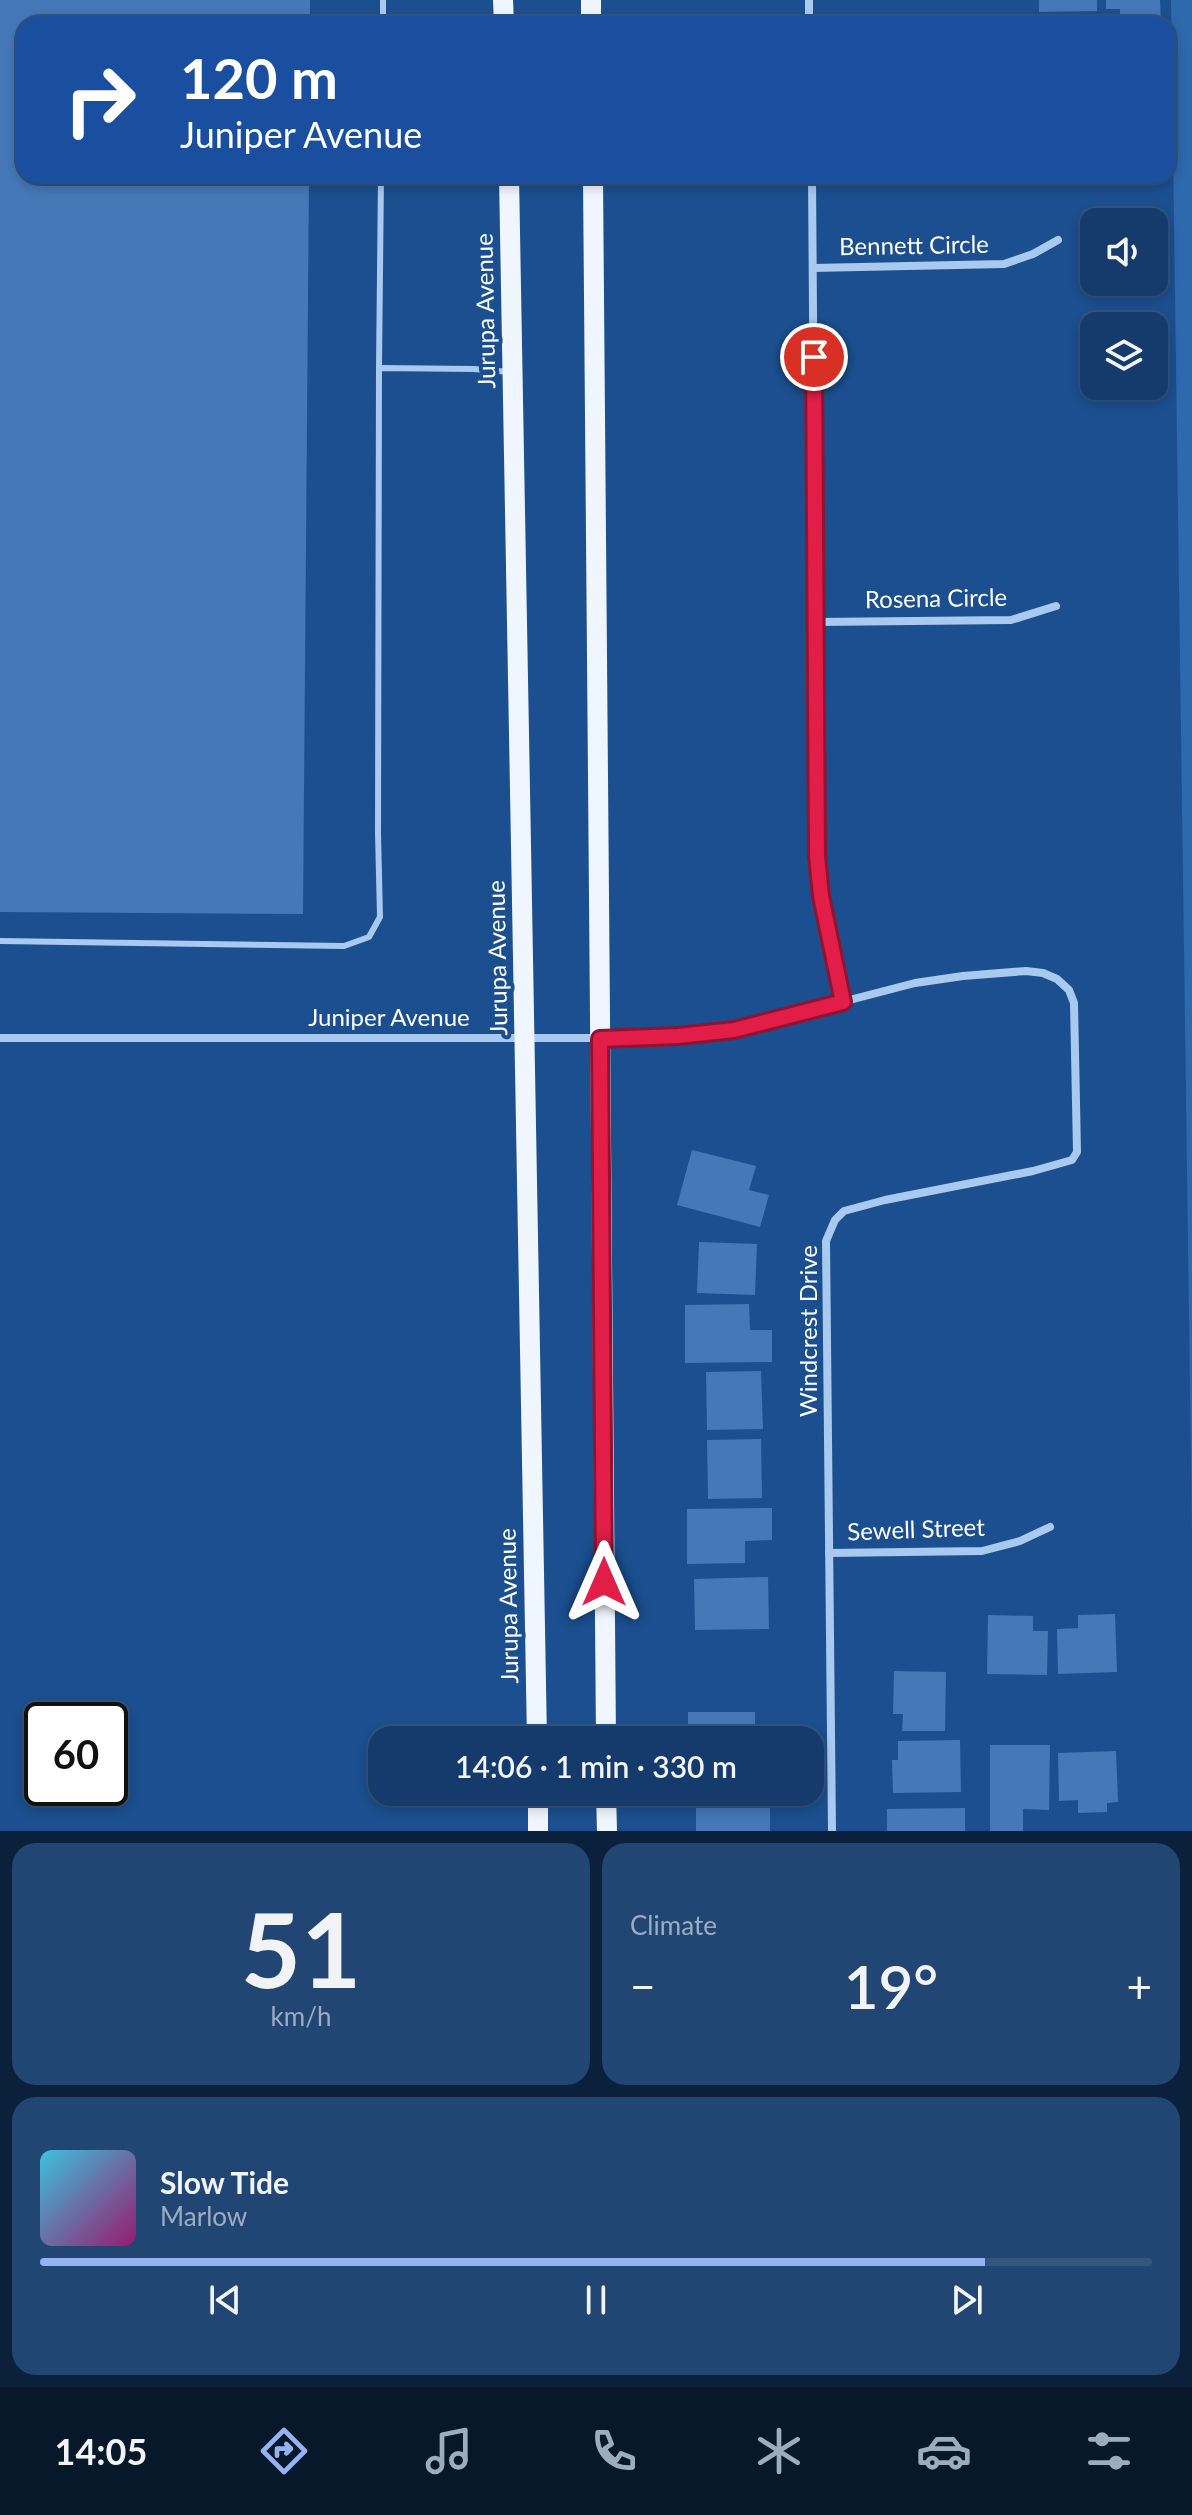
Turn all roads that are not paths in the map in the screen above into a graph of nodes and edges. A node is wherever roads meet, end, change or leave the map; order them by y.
1 (381, 184) edge
2 (509, 184) edge
3 (593, 184) edge
4 (812, 184) edge
5 (1058, 240) dead end
6 (813, 268) junction
7 (379, 368) junction
8 (514, 372) junction
9 (1056, 606) dead end
10 (816, 622) junction
11 (0, 941) edge
12 (1057, 979) joint
13 (843, 1002) junction
14 (0, 1038) edge
15 (526, 1039) junction
16 (600, 1039) junction
17 (1050, 1527) dead end
18 (829, 1553) junction
19 (537, 1726) edge
20 (606, 1726) edge
21 (538, 1806) edge
22 (606, 1806) edge
23 (538, 1831) edge
24 (607, 1831) edge
25 (832, 1831) edge

1 - 7 lane
2 - 8 main road, Jurupa Avenue
3 - 16 main road
4 - 6 street
5 - 6 street, Bennett Circle
6 - 10 street
7 - 8 lane
7 - 11 lane
8 - 15 main road, Jurupa Avenue
9 - 10 street, Rosena Circle
10 - 13 street
12 - 13 street, Juniper Avenue
12 - 18 street, Windcrest Drive
13 - 16 street, Juniper Avenue
14 - 15 street, Juniper Avenue
15 - 16 street, Juniper Avenue
15 - 19 main road, Jurupa Avenue
16 - 20 main road
17 - 18 street, Sewell Street
18 - 25 street, Windcrest Drive
21 - 23 main road
22 - 24 main road

